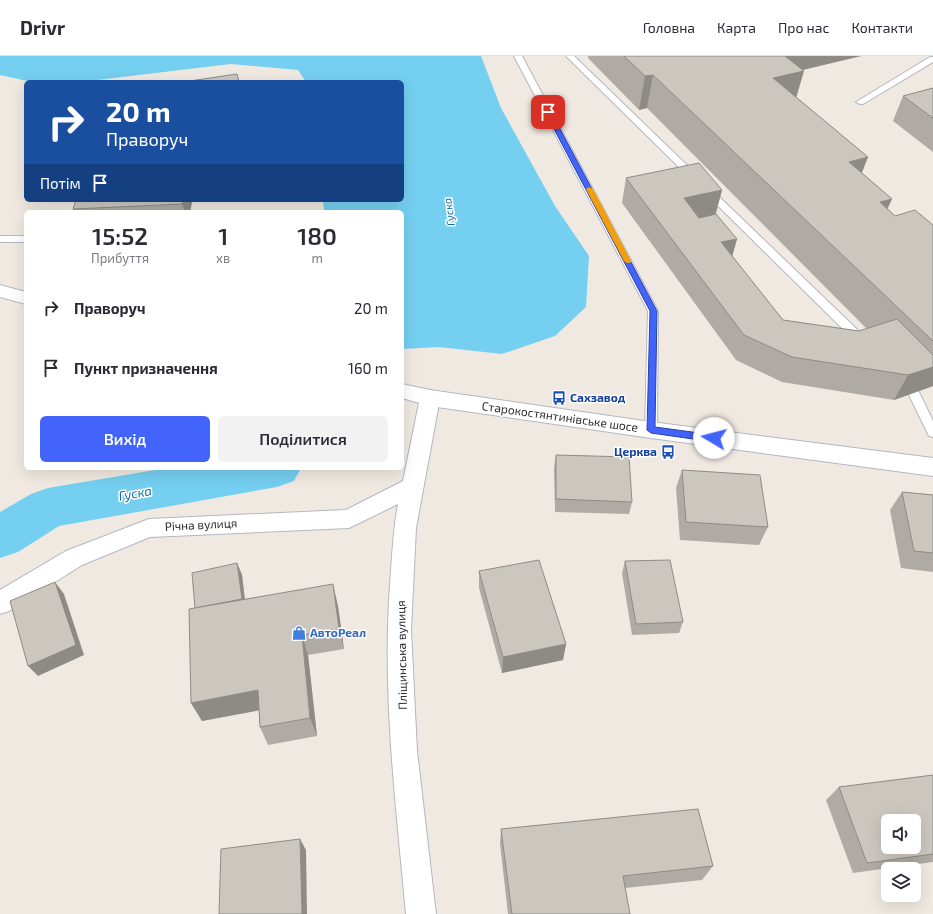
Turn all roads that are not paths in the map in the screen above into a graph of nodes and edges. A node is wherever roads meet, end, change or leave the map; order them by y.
1 (518, 56) edge
2 (570, 56) edge
3 (933, 59) edge
4 (860, 102) dead end
5 (0, 239) edge
6 (24, 239) edge
7 (0, 291) edge
8 (24, 297) edge
9 (870, 349) edge
10 (404, 392) edge
11 (914, 393) edge
12 (430, 398) junction
13 (651, 430) junction
14 (933, 433) edge
15 (933, 467) edge
16 (413, 486) junction
17 (0, 603) edge
18 (421, 914) edge

1 - 13 lane
2 - 9 lane
3 - 4 lane
5 - 6 lane
7 - 8 street
10 - 12 street, Старокостянтинівське шосе
11 - 14 lane
12 - 13 street, Старокостянтинівське шосе
12 - 16 street, Пліщинська вулиця
13 - 15 street, Старокостянтинівське шосе
16 - 17 street, Річна вулиця
16 - 18 street, Пліщинська вулиця

